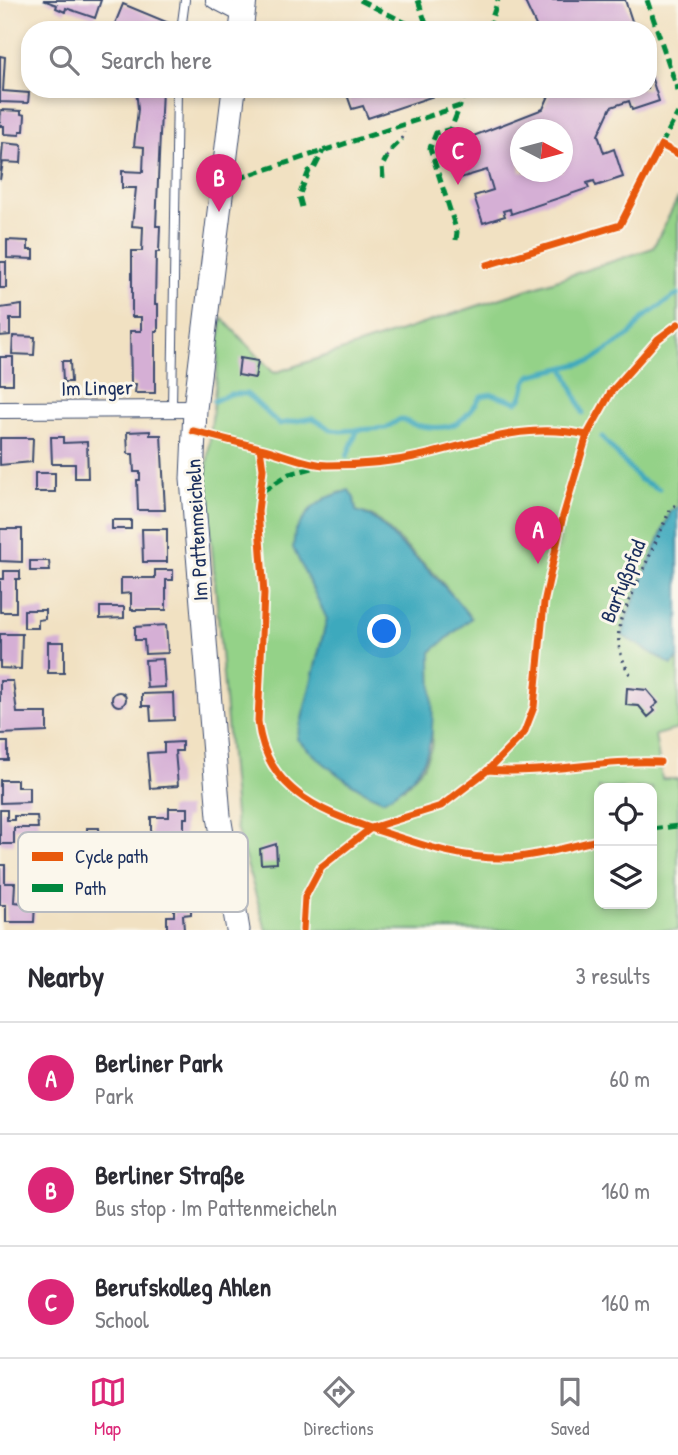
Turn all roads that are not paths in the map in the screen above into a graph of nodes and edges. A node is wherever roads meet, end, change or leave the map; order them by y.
1 (186, 0) edge
2 (214, 0) edge
3 (243, 15) edge
4 (182, 21) edge
5 (177, 98) edge
6 (233, 98) edge
7 (183, 408) junction
8 (0, 410) edge
9 (222, 832) edge
10 (234, 912) edge
11 (237, 930) edge

1 - 4 lane
2 - 3 street
5 - 7 lane, Im Pattenmeicheln
6 - 7 street, Im Pattenmeicheln
7 - 8 street, Im Linger
7 - 9 street, Im Pattenmeicheln
10 - 11 street, Im Pattenmeicheln

